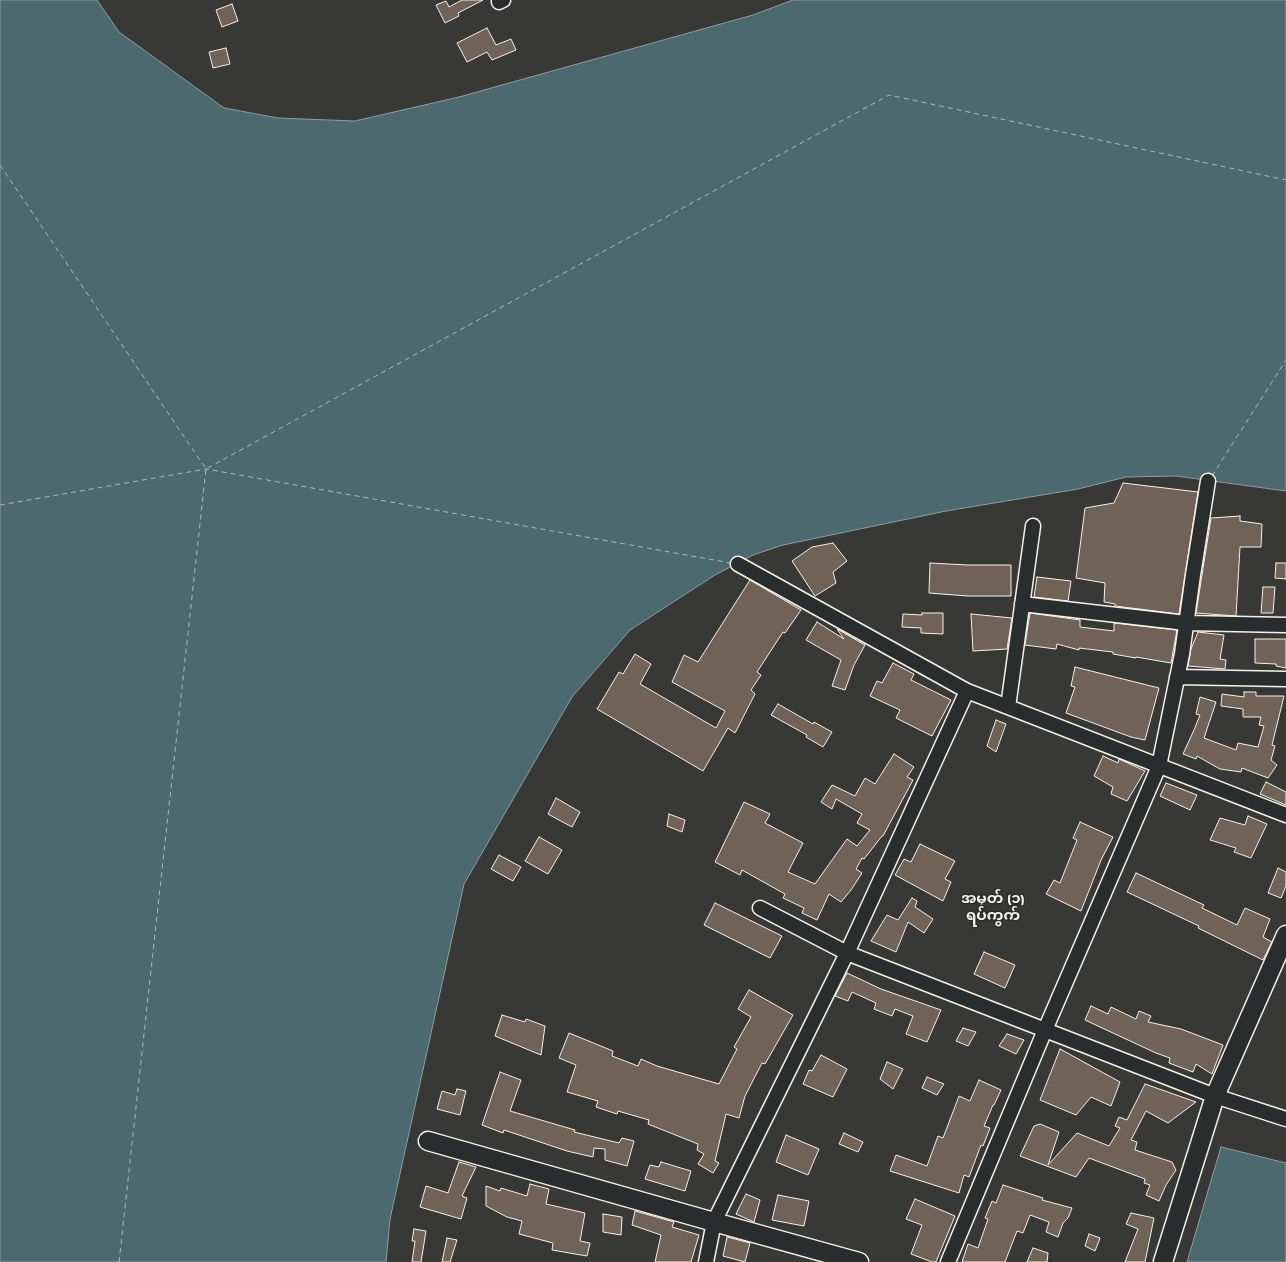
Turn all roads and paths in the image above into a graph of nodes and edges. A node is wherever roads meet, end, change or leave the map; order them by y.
1 (498, 0) edge
2 (503, 0) edge
3 (1208, 481) dead end
4 (1033, 526) dead end
5 (738, 564) dead end
6 (1022, 604) junction
7 (1186, 623) junction
8 (1286, 625) edge
9 (1177, 677) junction
10 (1286, 679) edge
11 (967, 691) junction
12 (1008, 707) junction
13 (1159, 766) junction
14 (1286, 815) edge
15 (760, 908) dead end
16 (1286, 935) edge
17 (847, 953) junction
18 (1045, 1030) junction
19 (1215, 1096) junction
20 (1286, 1119) edge
21 (428, 1141) dead end
22 (714, 1222) junction
23 (706, 1262) edge
24 (859, 1262) edge
25 (948, 1262) edge
26 (1163, 1262) edge

1 - 2 street
3 - 7 street
4 - 6 street
5 - 11 street
6 - 7 street
6 - 12 street
7 - 8 street
7 - 9 street
9 - 10 street
9 - 13 street
11 - 12 street
11 - 17 street
12 - 13 street
13 - 14 street
13 - 18 street
15 - 17 street
16 - 19 street
17 - 18 street
17 - 22 street
18 - 19 street
18 - 25 street
19 - 20 street
19 - 26 street
21 - 22 street
22 - 23 street
22 - 24 street

